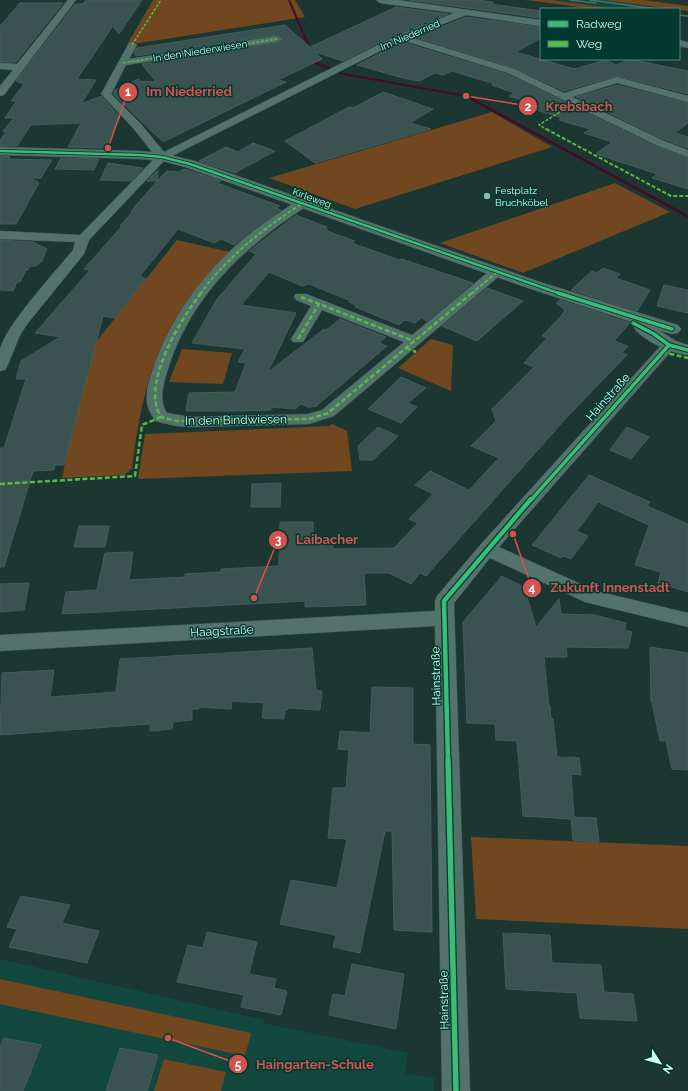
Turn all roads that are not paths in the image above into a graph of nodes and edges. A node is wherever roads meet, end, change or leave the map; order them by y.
1 (72, 0) edge
2 (380, 0) edge
3 (465, 12) junction
4 (540, 23) edge
5 (401, 37) junction
6 (277, 39) dead end
7 (132, 45) dead end
8 (123, 63) junction
9 (0, 66) edge
10 (19, 67) junction
11 (0, 93) edge
12 (563, 96) junction
13 (688, 99) edge
14 (0, 151) edge
15 (688, 154) edge
16 (162, 157) junction
17 (303, 203) junction
18 (0, 235) edge
19 (83, 239) junction
20 (497, 272) junction
21 (301, 297) dead end
22 (319, 304) junction
23 (673, 336) edge
24 (298, 339) dead end
25 (414, 341) junction
26 (688, 350) edge
27 (0, 367) edge
28 (487, 549) junction
29 (445, 618) junction
30 (688, 620) edge
31 (0, 643) edge
32 (456, 1091) edge

1 - 10 street
2 - 3 street, Im Niederried
3 - 4 street, Im Niederried
3 - 5 street, Im Niederried
5 - 12 street
5 - 16 street, Im Niederried
6 - 8 street, In den Niederwiesen
7 - 8 street
8 - 16 street
9 - 10 street
10 - 11 street
12 - 13 street
12 - 15 street
14 - 16 street, Kirleweg
16 - 17 street, Kirleweg
16 - 19 street, Im Niederried
17 - 20 street, Kirleweg
17 - 25 street, In den Bindwiesen
18 - 19 street
19 - 27 street
20 - 23 street, Kirleweg
20 - 25 street, In den Bindwiesen
21 - 22 street
22 - 24 street
22 - 25 street
23 - 26 street, Kirleweg
23 - 28 street, Hainstraße
28 - 29 street, Hainstraße
28 - 30 street
29 - 31 street, Haagstraße
29 - 32 street, Hainstraße

